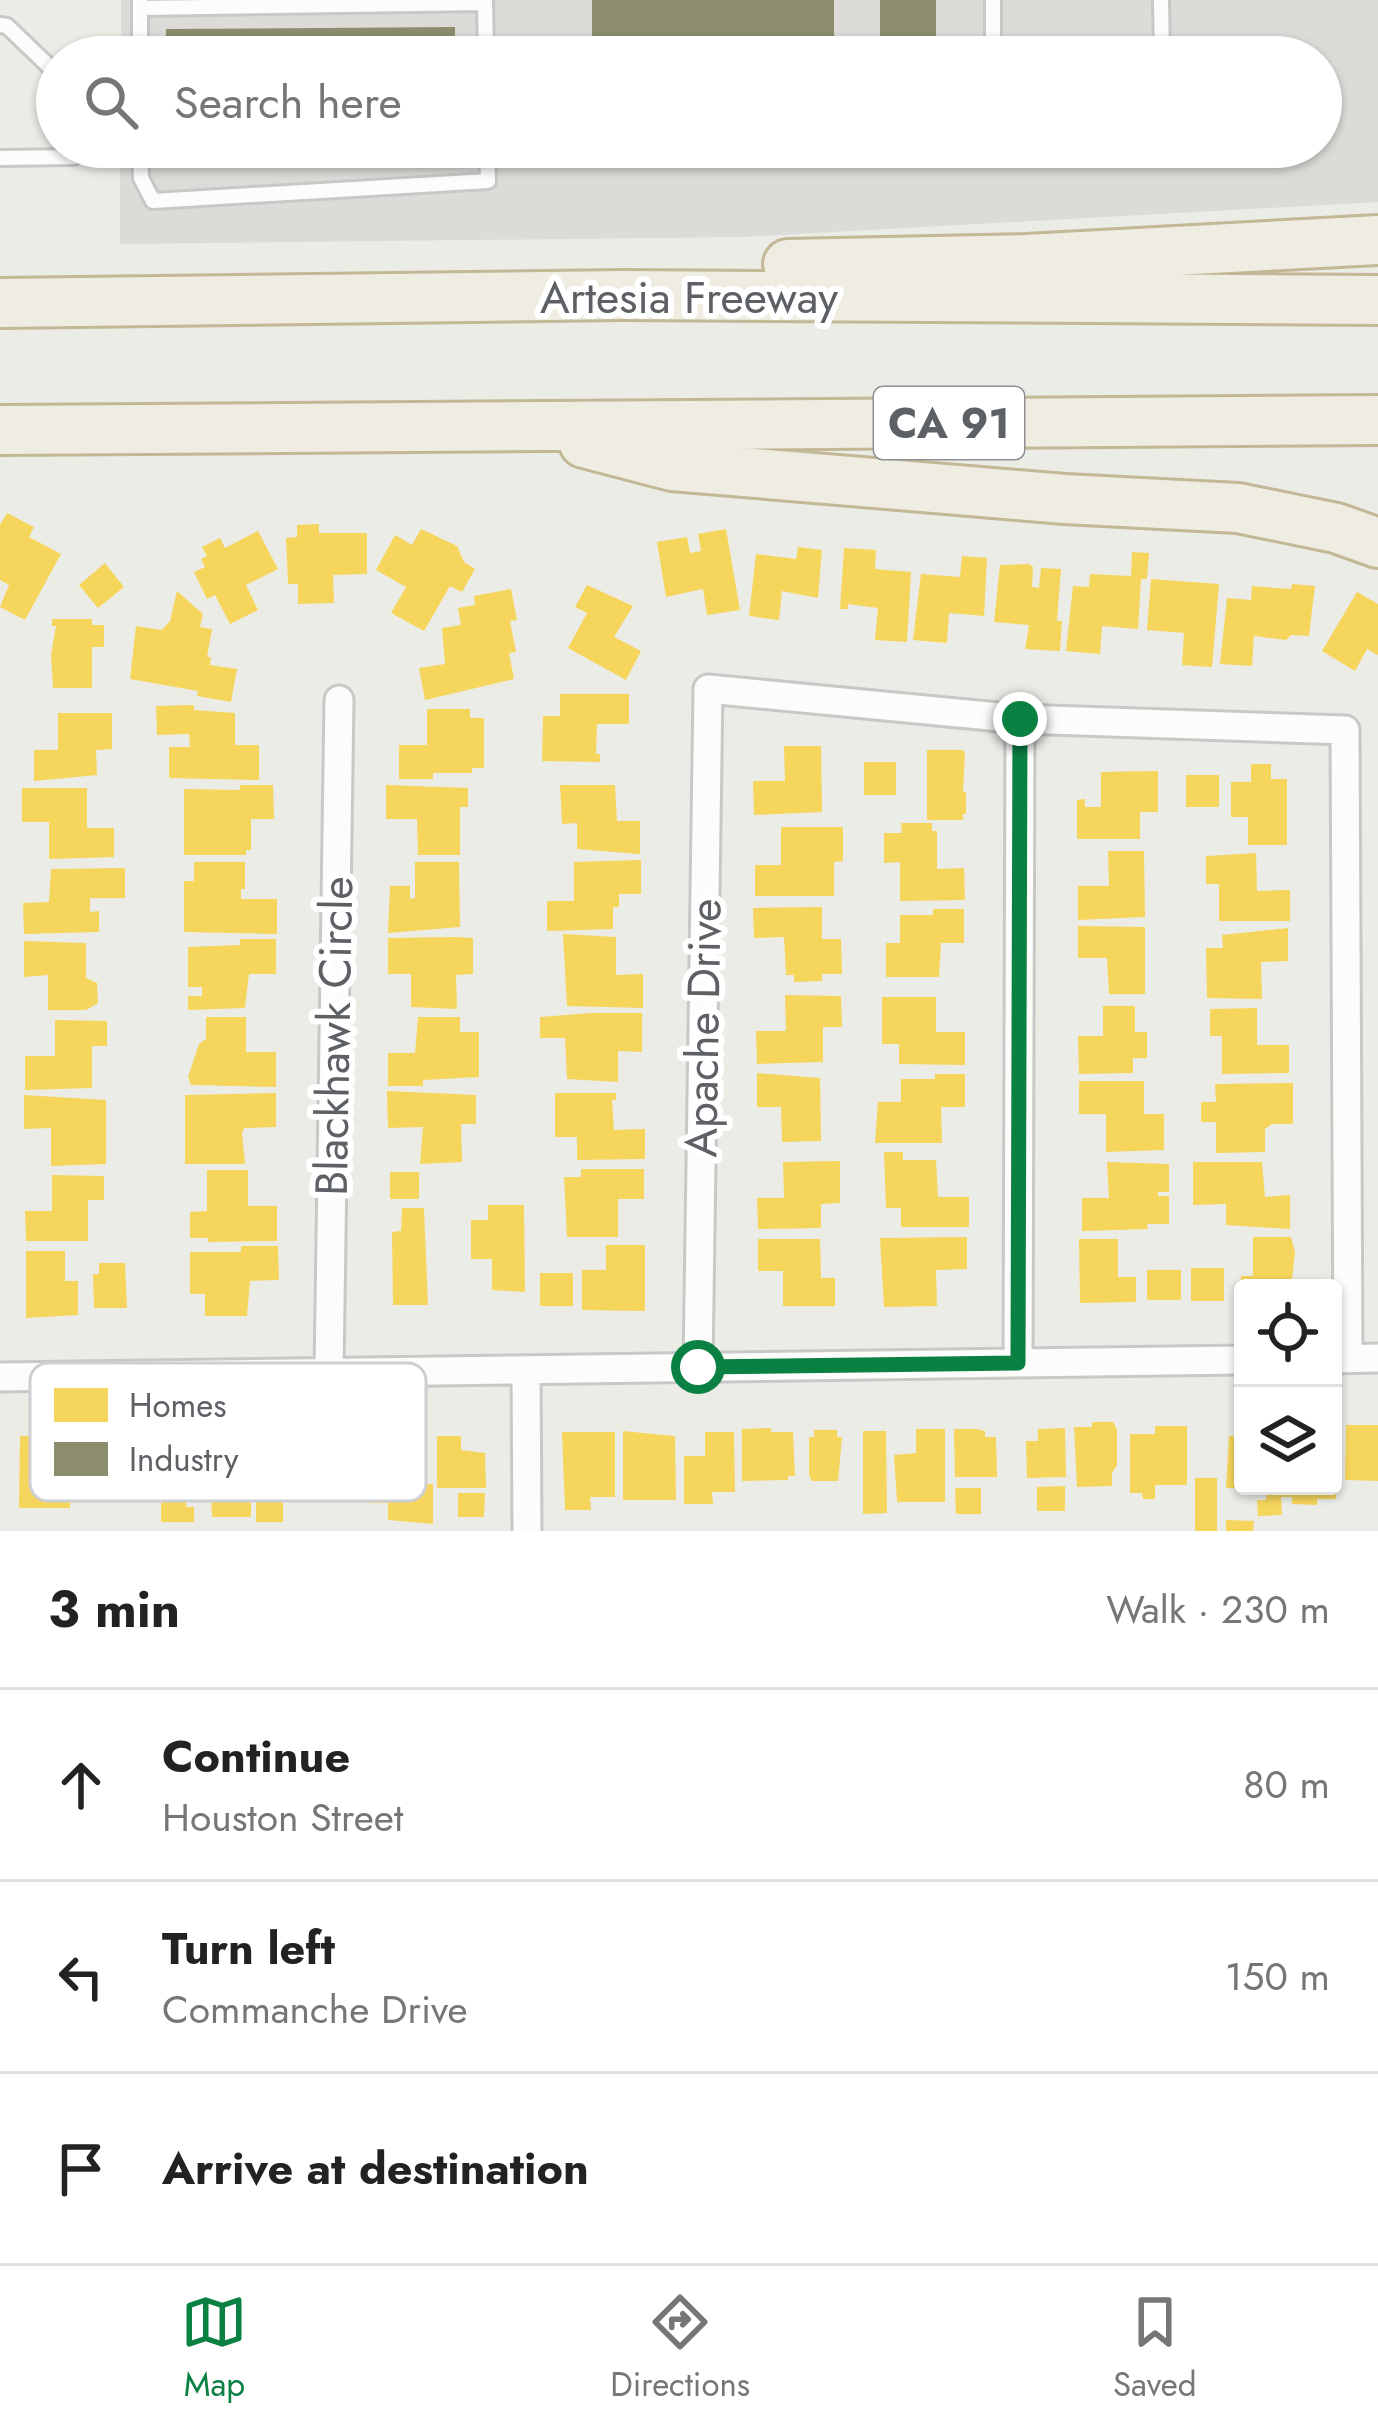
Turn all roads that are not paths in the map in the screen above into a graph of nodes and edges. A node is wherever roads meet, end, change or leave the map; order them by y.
1 (993, 0) edge
2 (1161, 0) edge
3 (485, 2) edge
4 (287, 3) edge
5 (140, 4) edge
6 (0, 25) edge
7 (140, 36) edge
8 (486, 36) edge
9 (993, 36) edge
10 (1162, 36) edge
11 (36, 54) edge
12 (0, 158) edge
13 (36, 158) edge
14 (140, 168) edge
15 (488, 168) edge
16 (1378, 240) edge
17 (622, 295) junction
18 (1378, 300) edge
19 (0, 303) edge
20 (1378, 420) edge
21 (521, 426) junction
22 (0, 430) edge
23 (1378, 543) edge
24 (339, 700) dead end
25 (1020, 719) junction
26 (1341, 1279) edge
27 (1342, 1358) edge
28 (1378, 1358) edge
29 (1234, 1360) edge
30 (329, 1363) edge
31 (1018, 1363) junction
32 (698, 1367) junction
33 (526, 1370) junction
34 (426, 1371) edge
35 (0, 1377) edge
36 (30, 1377) edge
37 (527, 1531) edge

1 - 9 lane
2 - 10 lane
3 - 4 lane
3 - 8 lane
4 - 5 lane
5 - 7 lane
6 - 11 lane
12 - 13 lane
14 - 15 lane
16 - 17 highway
17 - 18 highway, Artesia Freeway
17 - 19 highway, Artesia Freeway
20 - 21 highway, CA 91
21 - 22 highway, CA 91
21 - 23 highway
24 - 30 street, Blackhawk Circle
25 - 26 street
25 - 31 street
25 - 32 street, Apache Drive
27 - 28 street
29 - 31 street
31 - 32 street
32 - 33 street
33 - 34 street
33 - 37 street
35 - 36 street

